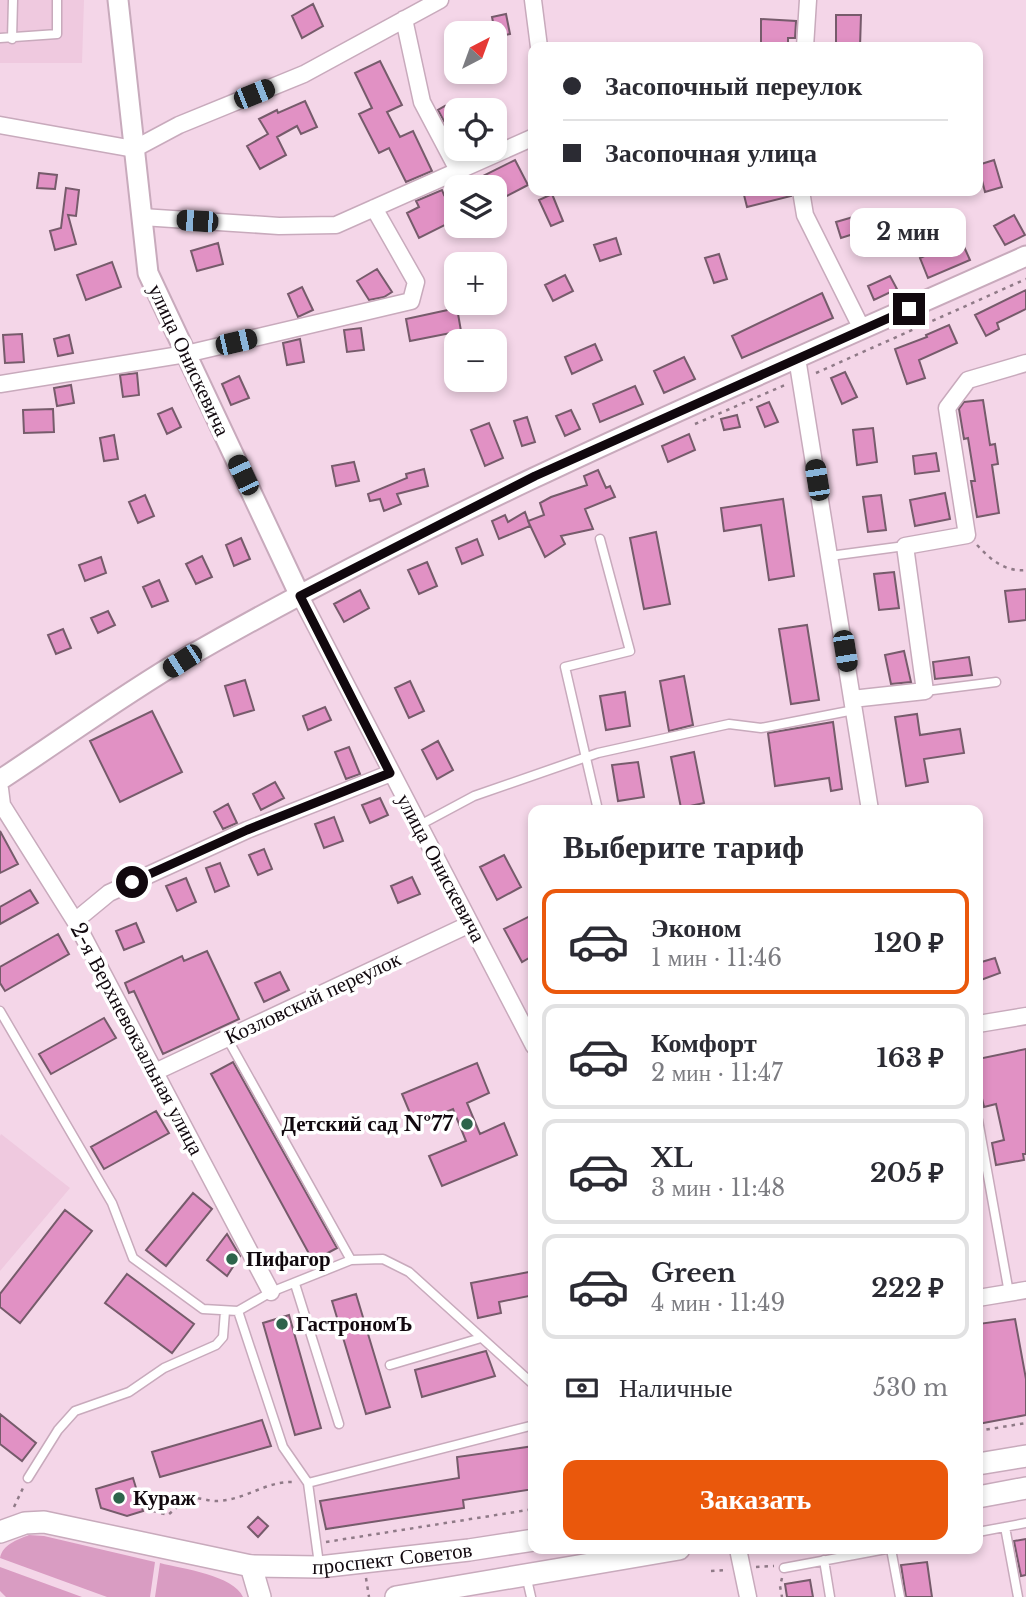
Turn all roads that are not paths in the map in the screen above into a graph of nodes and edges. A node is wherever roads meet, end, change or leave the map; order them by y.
1 (13, 0) edge
2 (57, 0) edge
3 (118, 0) edge
4 (440, 0) edge
5 (533, 0) edge
6 (808, 0) edge
7 (404, 19) junction
8 (0, 38) edge
9 (12, 39) junction
10 (538, 42) edge
11 (805, 42) edge
12 (0, 125) edge
13 (528, 141) edge
14 (134, 149) junction
15 (459, 172) junction
16 (802, 196) edge
17 (374, 208) junction
18 (142, 217) junction
19 (1026, 256) edge
20 (862, 329) junction
21 (187, 354) junction
22 (797, 358) junction
23 (1026, 363) edge
24 (0, 384) edge
25 (600, 539) dead end
26 (905, 546) junction
27 (830, 555) junction
28 (300, 596) junction
29 (996, 682) dead end
30 (925, 691) junction
31 (853, 705) junction
32 (587, 758) junction
33 (390, 773) junction
34 (0, 780) edge
35 (0, 789) edge
36 (597, 805) edge
37 (869, 805) edge
38 (418, 826) junction
39 (75, 921) junction
40 (470, 924) junction
41 (0, 1011) edge
42 (1026, 1016) edge
43 (983, 1023) edge
44 (528, 1034) edge
45 (227, 1038) junction
46 (155, 1072) junction
47 (983, 1148) edge
48 (351, 1259) junction
49 (295, 1284) junction
50 (1026, 1290) edge
51 (271, 1292) junction
52 (1009, 1293) junction
53 (983, 1296) edge
54 (225, 1311) junction
55 (238, 1311) junction
56 (481, 1338) junction
57 (390, 1365) dead end
58 (528, 1380) edge
59 (339, 1424) dead end
60 (528, 1427) edge
61 (1026, 1456) edge
62 (983, 1463) edge
63 (28, 1478) road end
64 (308, 1483) junction
65 (1026, 1488) edge
66 (983, 1496) edge
67 (1026, 1523) edge
68 (1005, 1527) junction
69 (1, 1531) edge
70 (983, 1531) edge
71 (528, 1541) edge
72 (650, 1554) edge
73 (739, 1554) edge
74 (859, 1554) edge
75 (890, 1554) edge
76 (824, 1560) junction
77 (251, 1566) junction
78 (319, 1567) junction
79 (784, 1567) road end
80 (526, 1575) junction
81 (260, 1597) edge
82 (396, 1597) edge
83 (531, 1597) edge
84 (748, 1597) edge
85 (830, 1597) edge
86 (900, 1597) edge
87 (1018, 1597) edge

1 - 9 lane
2 - 9 lane
3 - 14 street, улица Онискевича
4 - 7 street
5 - 10 street
6 - 11 street
7 - 14 street
7 - 15 street
8 - 9 lane
12 - 14 street
13 - 15 street
14 - 18 street, улица Онискевича
15 - 17 street
16 - 20 street
17 - 18 street
17 - 21 street
18 - 21 street, улица Онискевича
19 - 20 street
20 - 22 street
21 - 24 street
21 - 28 street, улица Онискевича
22 - 27 street
22 - 28 street
23 - 26 street
25 - 32 lane
26 - 27 lane
26 - 30 street
27 - 31 street
28 - 33 street, улица Онискевича
28 - 34 street
29 - 30 lane
30 - 31 street
31 - 32 lane
31 - 37 street
32 - 36 lane
32 - 38 lane
33 - 38 street, улица Онискевича
33 - 39 street
35 - 39 street, 2-я Верхневокзальная улица
38 - 40 street, улица Онискевича
39 - 46 street, 2-я Верхневокзальная улица
40 - 44 street, улица Онискевича
40 - 45 street, Козловский переулок
41 - 54 lane
42 - 43 street
45 - 46 street, Козловский переулок
45 - 48 lane
46 - 51 street, 2-я Верхневокзальная улица
47 - 52 lane
48 - 49 lane
48 - 56 lane
49 - 51 lane
49 - 59 lane
50 - 52 street
51 - 55 lane
52 - 53 street
54 - 55 lane
54 - 63 lane
55 - 64 lane
56 - 57 lane
56 - 58 lane
60 - 64 lane
61 - 62 main road
64 - 78 lane
65 - 66 main road
67 - 68 lane
68 - 70 lane
68 - 87 lane
69 - 77 main road, проспект Советов
71 - 78 main road, проспект Советов
72 - 80 main road, проспект Советов
73 - 84 street
74 - 76 lane
75 - 86 lane
76 - 79 lane
76 - 85 lane
77 - 78 main road, проспект Советов
77 - 81 main road
80 - 82 main road, проспект Советов
80 - 83 lane

